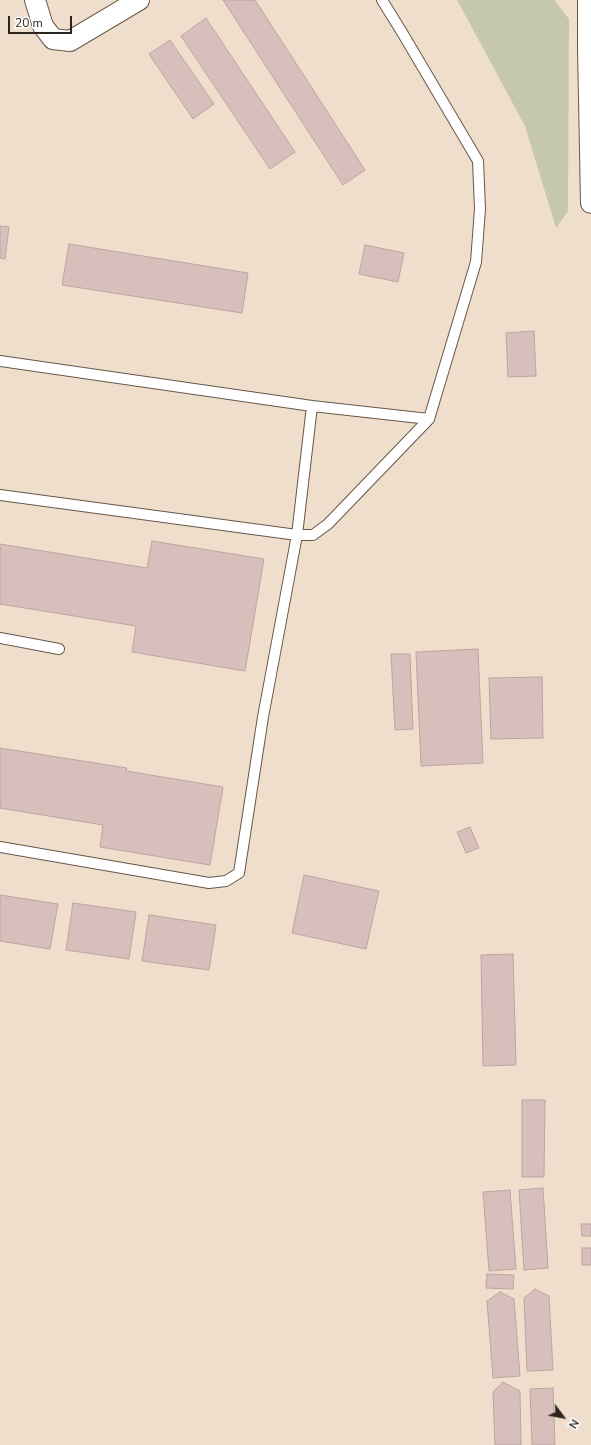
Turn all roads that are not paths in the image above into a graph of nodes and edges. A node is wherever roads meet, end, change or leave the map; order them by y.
1 (35, 0) edge
2 (139, 0) edge
3 (382, 0) edge
4 (588, 3) edge
5 (591, 203) edge
6 (0, 361) edge
7 (312, 406) junction
8 (429, 419) junction
9 (0, 495) edge
10 (297, 535) junction
11 (0, 638) edge
12 (59, 648) dead end
13 (0, 847) edge

1 - 2 street
3 - 8 lane
4 - 5 street
6 - 7 lane
7 - 8 lane
7 - 10 lane
8 - 10 lane
9 - 10 lane
10 - 13 lane
11 - 12 lane

